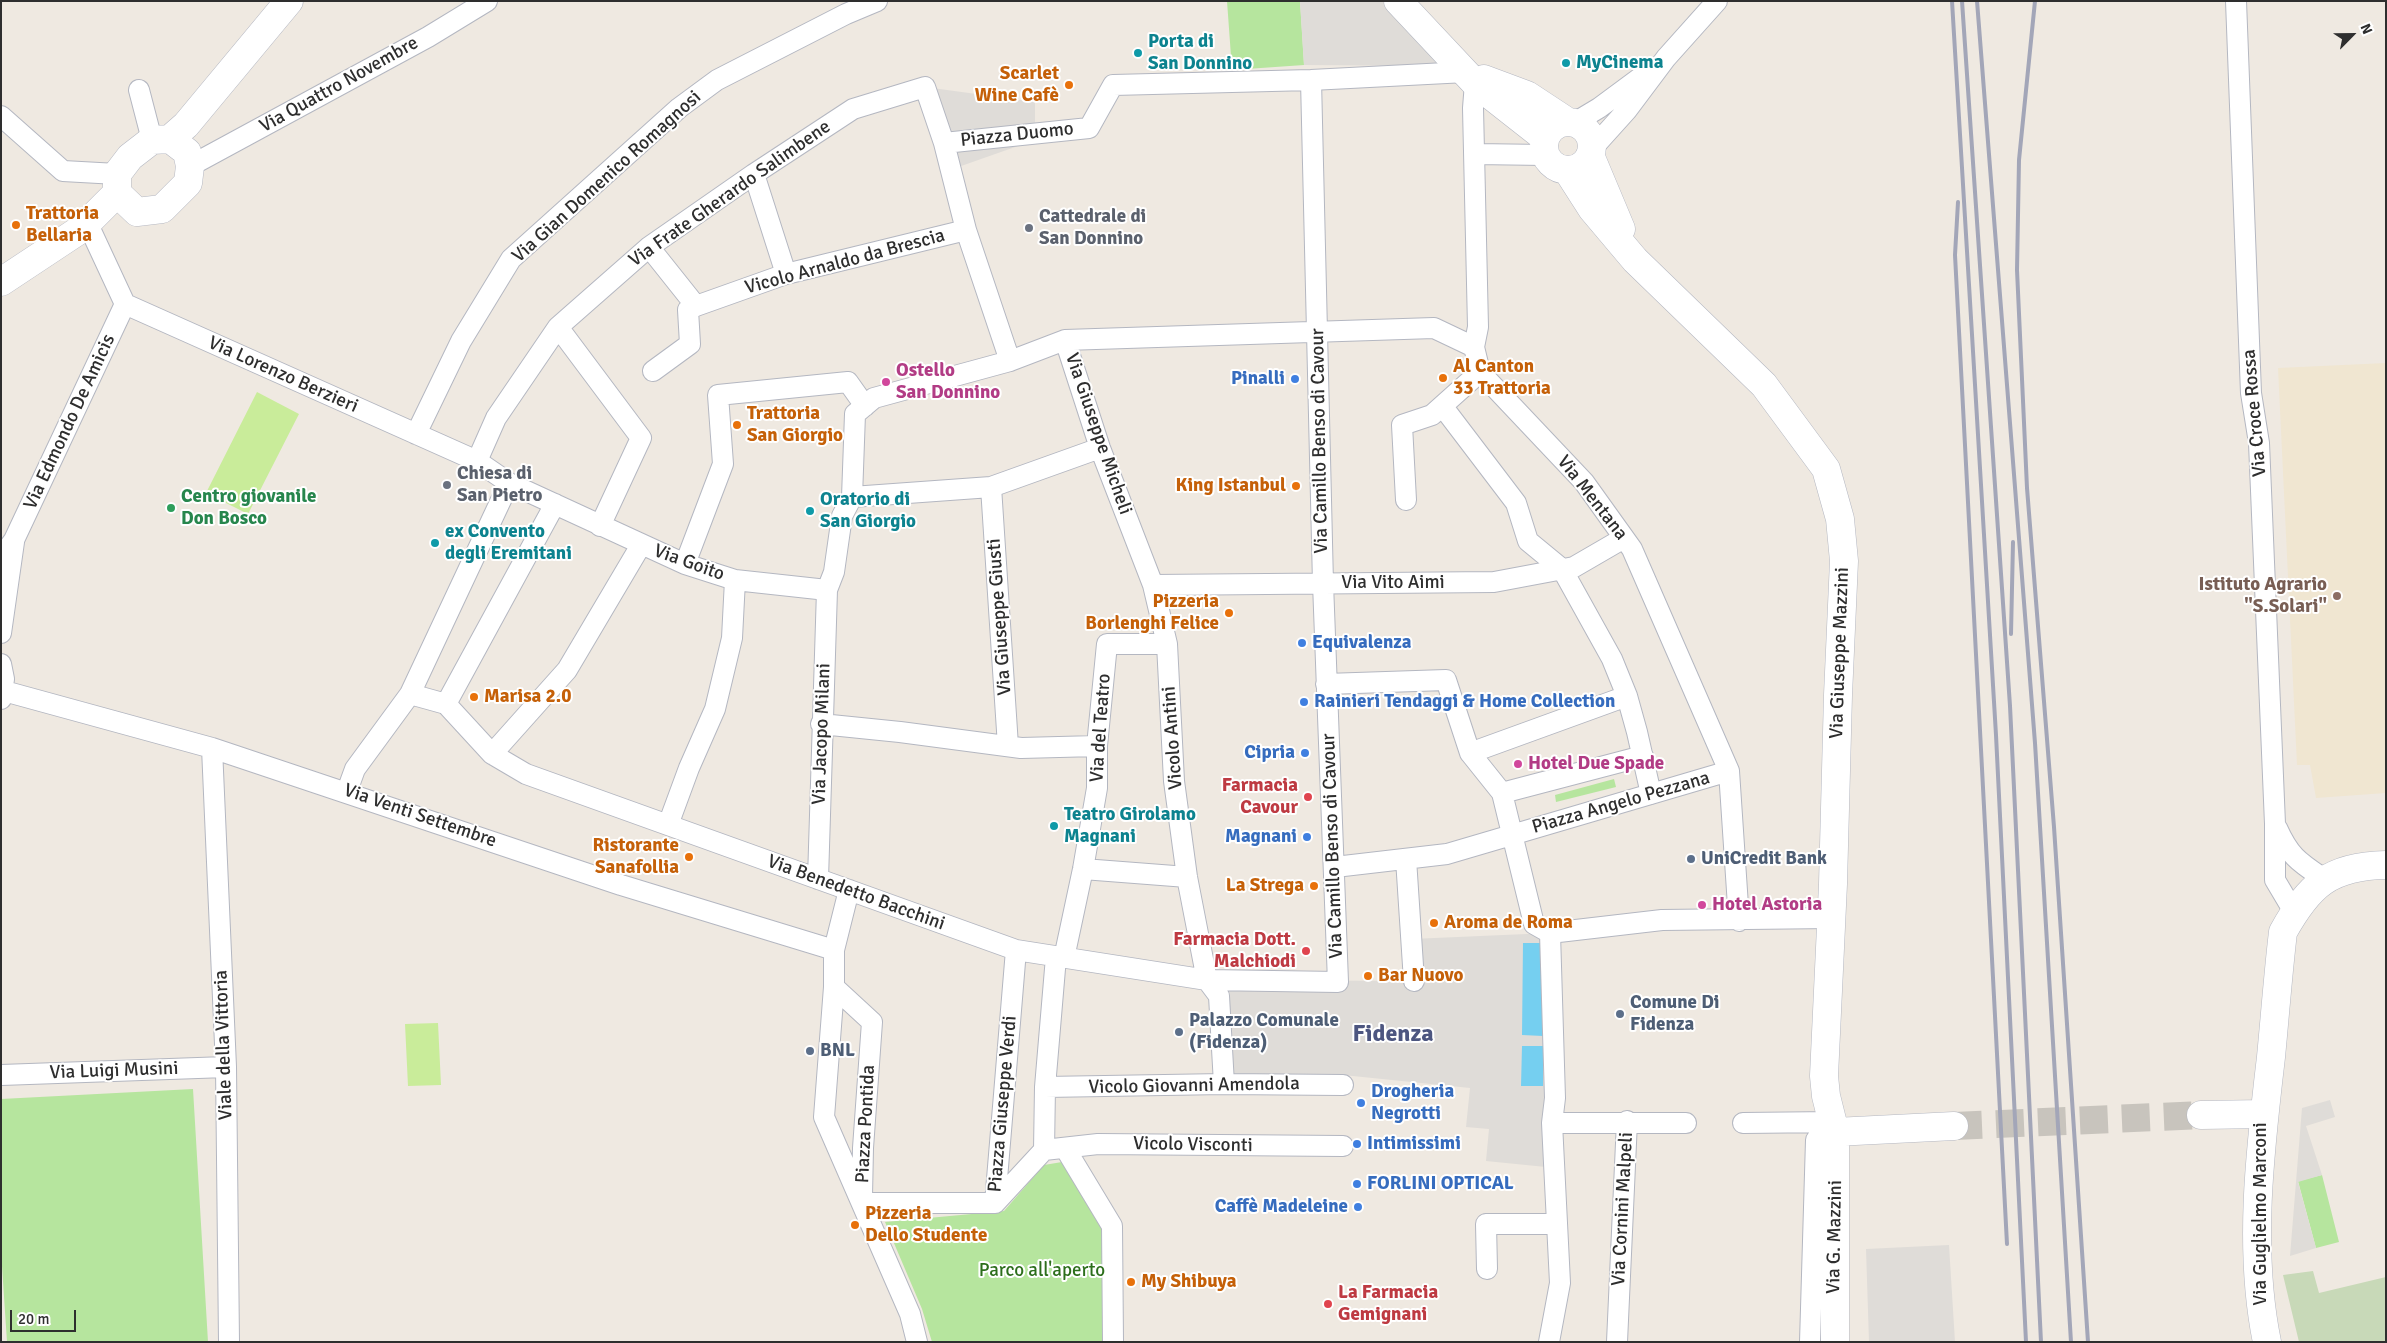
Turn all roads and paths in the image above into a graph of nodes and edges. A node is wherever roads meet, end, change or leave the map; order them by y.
1 (289, 1) edge
2 (487, 1) edge
3 (877, 1) edge
4 (1717, 1) edge
5 (2236, 1) edge
6 (1407, 4) edge
7 (843, 7) edge
8 (1666, 58) junction
9 (1470, 77) junction
10 (1310, 80) junction
11 (924, 87) joint
12 (139, 90) dead end
13 (1, 116) edge
14 (1571, 122) junction
15 (944, 143) junction
16 (177, 144) junction
17 (1545, 146) junction
18 (1590, 153) junction
19 (1476, 154) junction
20 (1567, 170) junction
21 (754, 174) junction
22 (117, 183) junction
23 (137, 212) junction
24 (93, 225) junction
25 (966, 230) junction
26 (649, 247) junction
27 (1635, 260) junction
28 (786, 274) junction
29 (1, 282) edge
30 (125, 304) junction
31 (696, 306) junction
32 (558, 327) junction
33 (1317, 332) junction
34 (1065, 340) junction
35 (1474, 347) junction
36 (1010, 361) junction
37 (653, 372) dead end
38 (1480, 372) junction
39 (865, 406) junction
40 (1443, 407) junction
41 (416, 434) junction
42 (1100, 448) junction
43 (477, 461) junction
44 (509, 483) junction
45 (991, 487) junction
46 (852, 497) junction
47 (1406, 500) dead end
48 (555, 504) junction
49 (600, 526) junction
50 (1624, 538) junction
51 (14, 540) junction
52 (641, 545) junction
53 (1, 558) edge
54 (686, 564) junction
55 (1562, 569) junction
56 (735, 580) junction
57 (1323, 583) junction
58 (1153, 585) junction
59 (826, 590) junction
60 (1, 633) edge
61 (1167, 644) junction
62 (1, 664) edge
63 (1326, 684) junction
64 (410, 694) junction
65 (2, 695) edge
66 (1627, 696) junction
67 (451, 710) junction
68 (821, 724) junction
69 (1008, 746) junction
70 (1096, 746) junction
71 (212, 748) junction
72 (1470, 753) junction
73 (492, 754) junction
74 (1643, 756) junction
75 (1729, 771) junction
76 (346, 791) junction
77 (1502, 793) junction
78 (1651, 794) junction
79 (2275, 824) junction
80 (668, 825) junction
81 (1512, 835) junction
82 (1406, 859) junction
83 (2386, 865) edge
84 (1335, 868) junction
85 (1083, 869) junction
86 (1187, 877) junction
87 (818, 879) junction
88 (2324, 879) junction
89 (849, 890) junction
90 (2294, 912) junction
91 (1831, 918) junction
92 (1739, 921) junction
93 (1550, 933) junction
94 (834, 950) junction
95 (1016, 950) junction
96 (1060, 958) junction
97 (1206, 980) junction
98 (1414, 981) dead end
99 (1338, 982) joint
100 (834, 986) junction
101 (226, 1067) junction
102 (1, 1075) edge
103 (1224, 1084) junction
104 (1343, 1085) dead end
105 (1045, 1087) junction
106 (2264, 1114) junction
107 (2202, 1115) tunnel mouth
108 (1627, 1121) junction
109 (1686, 1122) dead end
110 (1552, 1123) junction
111 (1743, 1123) dead end
112 (1954, 1126) tunnel mouth
113 (1834, 1127) junction
114 (1343, 1146) dead end
115 (1065, 1148) junction
116 (1044, 1150) junction
117 (862, 1203) junction
118 (995, 1203) junction
119 (1557, 1224) junction
120 (1487, 1269) dead end
121 (229, 1342) edge
122 (918, 1342) edge
123 (1113, 1342) edge
124 (1549, 1342) edge
125 (1617, 1342) edge
126 (1810, 1342) edge
127 (1835, 1342) edge
128 (2267, 1342) edge

1 - 16 street
2 - 16 street, Via Quattro Novembre
3 - 7 street, Via Gian Domenico Romagnosi
4 - 8 street
5 - 79 street, Via Croce Rossa
6 - 9 street
7 - 41 street, Via Gian Domenico Romagnosi
8 - 14 street
8 - 18 street
9 - 10 street
9 - 14 street
9 - 17 street
9 - 19 street, Via Mentana
10 - 15 street, Piazza Duomo
10 - 33 street, Via Camillo Benso di Cavour
11 - 15 street, Piazza Duomo
11 - 21 street, Via Frate Gherardo Salimbene
12 - 16 street
13 - 22 street
14 - 17 street
14 - 18 street
15 - 25 street, Piazza Duomo
16 - 22 street, Via Quattro Novembre
16 - 23 street, Via Quattro Novembre
17 - 19 street
17 - 20 street
18 - 20 street
18 - 27 street
19 - 35 street, Via Mentana
20 - 27 street
21 - 26 street, Via Frate Gherardo Salimbene
21 - 28 street
22 - 23 street
22 - 24 street, Via Quattro Novembre
23 - 24 street, Via Quattro Novembre
24 - 29 street, Via Quattro Novembre
24 - 30 street
25 - 28 street, Vicolo Arnaldo da Brescia
25 - 36 street
26 - 31 street
26 - 32 street, Via Frate Gherardo Salimbene
27 - 91 street, Via Giuseppe Mazzini
28 - 31 street, Vicolo Arnaldo da Brescia
30 - 41 street, Via Lorenzo Berzieri
30 - 51 street, Via Edmondo De Amicis
31 - 37 street
32 - 43 street, Via Frate Gherardo Salimbene
32 - 49 street
33 - 34 street
33 - 35 street
33 - 57 street, Via Camillo Benso di Cavour
34 - 36 street, Via Giuseppe Micheli
34 - 42 street, Via Giuseppe Micheli
35 - 38 street, Via Mentana
36 - 39 street, Via Giuseppe Micheli
38 - 40 street
38 - 50 street, Via Mentana
39 - 46 street
39 - 54 street
40 - 47 street
40 - 55 street
41 - 43 street, Via Lorenzo Berzieri
42 - 45 street
42 - 58 street, Via Giuseppe Micheli
43 - 44 street, Via Lorenzo Berzieri
44 - 48 street, Via Lorenzo Berzieri
44 - 64 street
45 - 46 street
45 - 69 street, Via Giuseppe Giusti
46 - 59 street, Via Jacopo Milani
48 - 49 street, Via Goito
48 - 67 street
49 - 52 street, Via Goito
50 - 55 street, Via Vito Aimi
50 - 75 street, Via Mentana
51 - 53 street, Via Edmondo De Amicis
51 - 60 street, Via Edmondo De Amicis
52 - 54 street, Via Goito
52 - 73 street
54 - 56 street, Via Goito
55 - 57 street, Via Vito Aimi
55 - 66 street
56 - 59 street, Via Goito
56 - 80 street
57 - 58 street, Via Vito Aimi
57 - 63 street, Via Camillo Benso di Cavour
58 - 61 street, Vicolo Antini
59 - 68 street, Via Jacopo Milani
61 - 70 street, Via del Teatro
61 - 86 street, Vicolo Antini
62 - 65 street
63 - 72 street
63 - 84 street, Via Camillo Benso di Cavour
64 - 67 street
64 - 76 street
65 - 71 street, Via Venti Settembre
66 - 72 street
66 - 74 street
67 - 73 street, Via Benedetto Bacchini
68 - 69 street
68 - 87 street, Via Jacopo Milani
69 - 70 street
70 - 85 street, Via del Teatro
71 - 76 street, Via Venti Settembre
71 - 101 street, Viale della Vittoria
72 - 77 street
73 - 80 street, Via Benedetto Bacchini
74 - 77 street, Piazza Angelo Pezzana
74 - 78 street
75 - 78 street, Piazza Angelo Pezzana
75 - 92 street, Via Mentana
76 - 94 street, Via Venti Settembre
77 - 81 street
78 - 81 street, Piazza Angelo Pezzana
79 - 88 street
79 - 90 street, Via Croce Rossa
80 - 87 street, Via Benedetto Bacchini
81 - 82 street, Piazza Angelo Pezzana
81 - 93 street
82 - 84 street, Piazza Angelo Pezzana
82 - 98 street
83 - 88 street
84 - 99 street, Via Camillo Benso di Cavour
85 - 86 street
85 - 96 street, Via del Teatro
86 - 97 street, Vicolo Antini
87 - 89 street, Via Benedetto Bacchini
88 - 90 street
89 - 94 street, Piazza Pontida
89 - 95 street, Via Benedetto Bacchini
90 - 106 street
91 - 92 street
91 - 113 street, Via Giuseppe Mazzini
92 - 93 street
93 - 110 street
94 - 100 street, Piazza Pontida
95 - 96 street, Via Benedetto Bacchini
95 - 118 street, Piazza Giuseppe Verdi
96 - 97 street, Via Benedetto Bacchini
96 - 105 street
97 - 99 street, Via Benedetto Bacchini
97 - 103 street
100 - 117 street, Piazza Pontida
100 - 117 street, Piazza Pontida
101 - 102 street, Via Luigi Musini
101 - 121 street, Viale della Vittoria
103 - 104 street, Vicolo Giovanni Amendola
103 - 105 street, Vicolo Giovanni Amendola
105 - 116 street
106 - 107 street, Via Guglielmo Marconi
106 - 128 street, Via Guglielmo Marconi
108 - 109 street
108 - 110 street, Via Cornini Malpeli
108 - 125 street, Via Cornini Malpeli
110 - 119 street
111 - 113 street
112 - 113 street
113 - 126 street
113 - 127 street, Via G. Mazzini
114 - 115 street, Vicolo Visconti
115 - 116 street, Vicolo Visconti
115 - 123 street
116 - 118 street, Piazza Giuseppe Verdi
117 - 118 street
117 - 122 street
119 - 120 street
119 - 124 street

